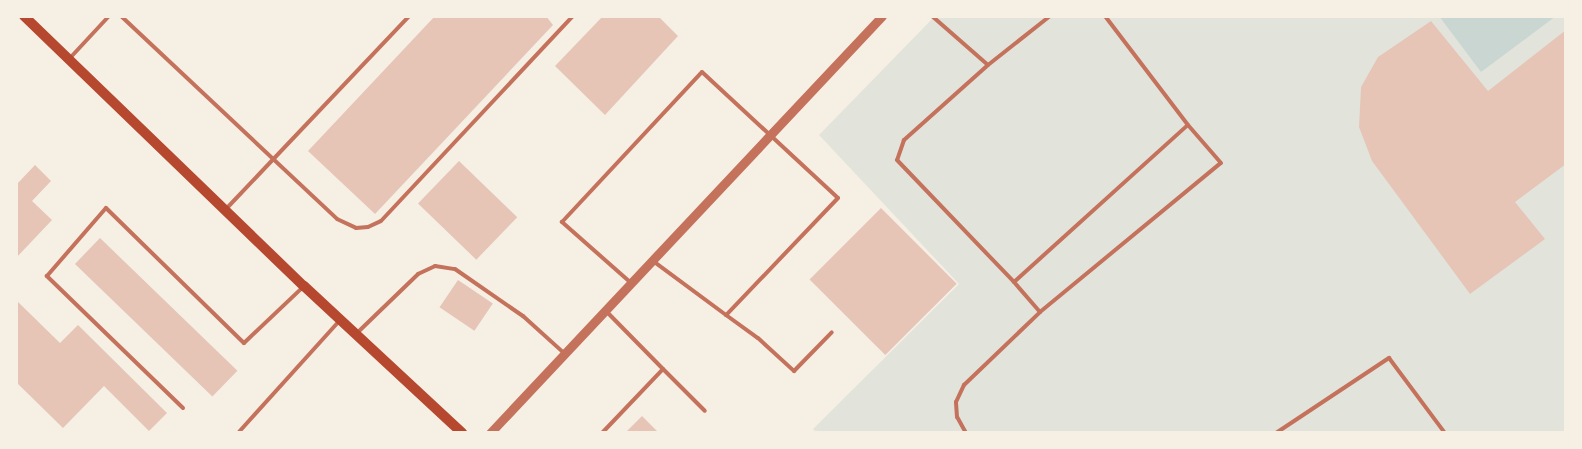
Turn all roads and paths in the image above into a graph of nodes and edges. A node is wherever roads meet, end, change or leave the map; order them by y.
1 (24, 16) edge
2 (109, 16) edge
3 (121, 16) edge
4 (409, 16) edge
5 (573, 16) edge
6 (882, 16) edge
7 (932, 16) edge
8 (1050, 16) edge
9 (1105, 16) edge
10 (68, 60) junction
11 (988, 65) junction
12 (1188, 125) junction
13 (770, 132) junction
14 (274, 159) junction
15 (224, 211) junction
16 (651, 260) junction
17 (630, 282) junction
18 (1014, 282) junction
19 (304, 286) junction
20 (604, 310) junction
21 (1040, 312) junction
22 (726, 315) junction
23 (340, 320) junction
24 (832, 332) dead end
25 (356, 335) junction
26 (564, 353) junction
27 (663, 369) junction
28 (183, 408) dead end
29 (705, 411) dead end
30 (238, 433) edge
31 (462, 433) edge
32 (490, 433) edge
33 (602, 433) edge
34 (966, 433) edge
35 (1276, 433) edge
36 (1444, 433) edge

1 - 10 main road
2 - 10 lane
3 - 14 lane
4 - 14 lane
5 - 14 lane
6 - 13 street
7 - 11 lane
8 - 11 lane
9 - 12 lane
10 - 15 main road
11 - 18 lane
12 - 18 lane
12 - 21 lane
13 - 16 street
13 - 17 lane
13 - 22 lane
14 - 15 lane
15 - 19 main road
16 - 17 street
16 - 22 lane
17 - 20 street
18 - 21 lane
19 - 23 main road
19 - 28 lane
20 - 26 street
20 - 27 lane
21 - 34 lane
22 - 24 lane
23 - 25 main road
23 - 30 lane
25 - 26 lane
25 - 31 main road
26 - 32 street
27 - 29 lane
27 - 33 lane
35 - 36 lane

